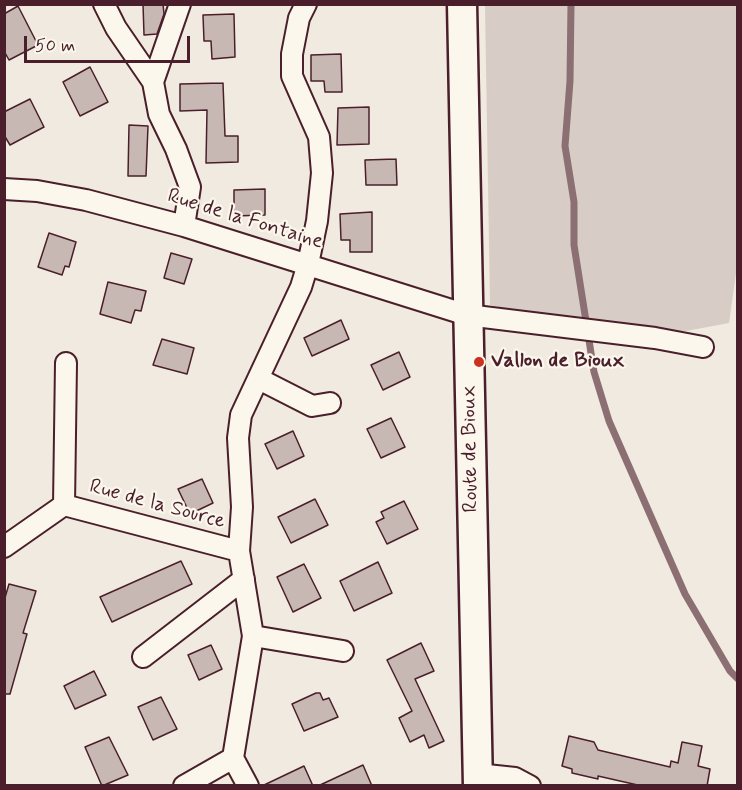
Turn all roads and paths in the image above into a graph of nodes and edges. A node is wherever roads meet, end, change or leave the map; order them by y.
1 (104, 4) edge
2 (180, 4) edge
3 (306, 4) edge
4 (462, 4) edge
5 (153, 82) junction
6 (4, 189) edge
7 (184, 226) junction
8 (308, 264) junction
9 (467, 315) junction
10 (703, 347) dead end
11 (66, 363) dead end
12 (259, 379) junction
13 (330, 403) dead end
14 (64, 505) junction
15 (4, 548) edge
16 (239, 551) junction
17 (244, 579) junction
18 (253, 636) junction
19 (343, 651) dead end
20 (143, 657) dead end
21 (233, 758) junction
22 (478, 780) edge
23 (183, 786) edge
24 (248, 786) edge
25 (530, 786) edge

1 - 5 street
2 - 5 street
3 - 8 street
4 - 9 main road, Route de Bioux
5 - 7 street
6 - 7 street, Rue de la Fontaine
7 - 8 street, Rue de la Fontaine
8 - 9 street, Rue de la Fontaine
8 - 12 street
9 - 10 street, Rue de la Fontaine
9 - 22 main road, Route de Bioux
11 - 14 street, Rue de la Source
12 - 13 street
12 - 16 street
14 - 15 street, Rue de la Source
14 - 16 street, Rue de la Source
16 - 17 street
17 - 18 street
17 - 20 street
18 - 19 street
18 - 21 street
21 - 23 street
21 - 24 street
22 - 25 street

